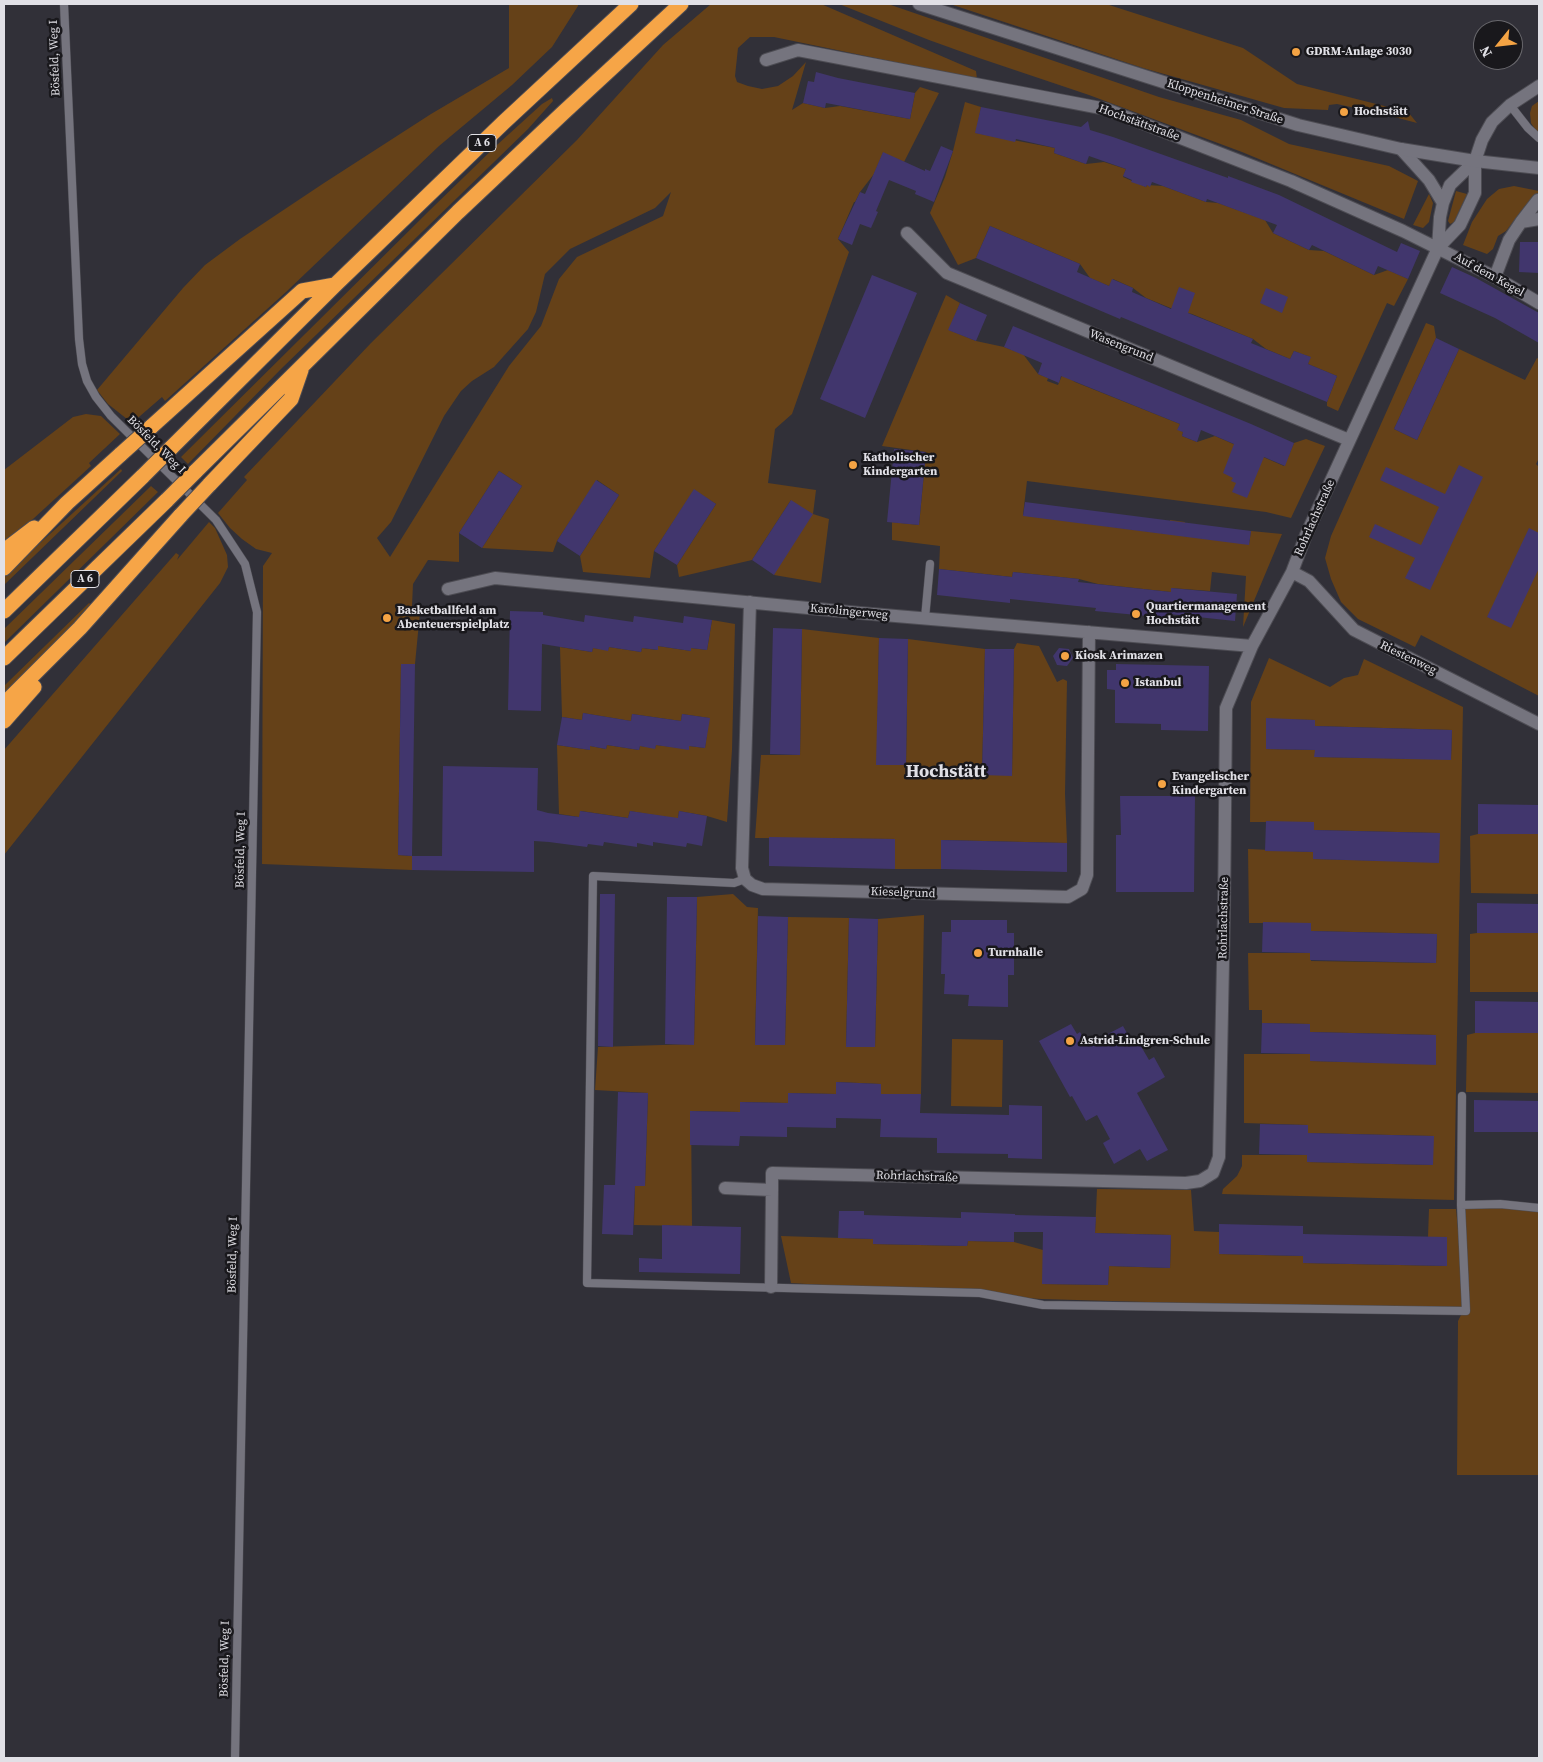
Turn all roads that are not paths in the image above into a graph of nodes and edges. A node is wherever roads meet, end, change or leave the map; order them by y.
1 (64, 4) edge
2 (631, 4) edge
3 (681, 4) edge
4 (919, 4) edge
5 (766, 60) dead end
6 (1539, 86) edge
7 (1510, 105) junction
8 (1539, 138) edge
9 (1401, 149) junction
10 (1475, 161) junction
11 (1539, 168) edge
12 (1539, 200) edge
13 (1443, 203) junction
14 (1539, 219) edge
15 (1521, 222) junction
16 (907, 233) dead end
17 (1438, 248) junction
18 (1495, 277) junction
19 (335, 285) junction
20 (1539, 303) edge
21 (302, 367) junction
22 (1349, 440) junction
23 (67, 503) junction
24 (4, 551) edge
25 (930, 564) dead end
26 (4, 568) edge
27 (1292, 572) junction
28 (448, 589) dead end
29 (750, 602) junction
30 (4, 612) edge
31 (925, 618) junction
32 (80, 628) junction
33 (1088, 632) junction
34 (1252, 646) junction
35 (4, 658) edge
36 (4, 704) edge
37 (4, 721) edge
38 (1539, 724) edge
39 (745, 879) junction
40 (1462, 1096) dead end
41 (726, 1188) dead end
42 (772, 1190) junction
43 (1460, 1204) junction
44 (1539, 1208) edge
45 (771, 1287) junction
46 (235, 1758) edge

1 - 46 lane, Bösfeld, Weg I
2 - 19 highway, A 6
3 - 21 highway, A 6
4 - 9 street, Kloppenheimer Straße
5 - 17 street, Hochstättstraße
6 - 7 street
7 - 8 lane
7 - 10 street
9 - 10 street, Kloppenheimer Straße
9 - 13 street
10 - 11 street, Kloppenheimer Straße
10 - 13 street, Rohrlachstraße
10 - 17 street, Rohrlachstraße
12 - 15 street
13 - 17 street, Rohrlachstraße
14 - 15 street
15 - 18 street
16 - 22 street, Wasengrund
17 - 18 street, Auf dem Kegel
17 - 22 street, Rohrlachstraße
18 - 20 street, Auf dem Kegel
19 - 23 highway, bridge
19 - 30 highway, A 6, bridge
21 - 32 highway, bridge
21 - 35 highway, A 6, bridge
22 - 27 street, Rohrlachstraße
23 - 24 highway
23 - 26 highway
25 - 31 lane
27 - 34 street, Rohrlachstraße
27 - 38 street, Riestenweg
28 - 29 street, Karolingerweg
29 - 31 street, Karolingerweg
29 - 39 street
31 - 33 street, Karolingerweg
32 - 36 highway
32 - 37 highway
33 - 34 street, Karolingerweg
33 - 39 street, Kieselgrund
34 - 42 street, Rohrlachstraße
39 - 45 lane
40 - 43 lane
41 - 42 street
42 - 45 street, Rohrlachstraße
43 - 44 lane
43 - 45 lane

